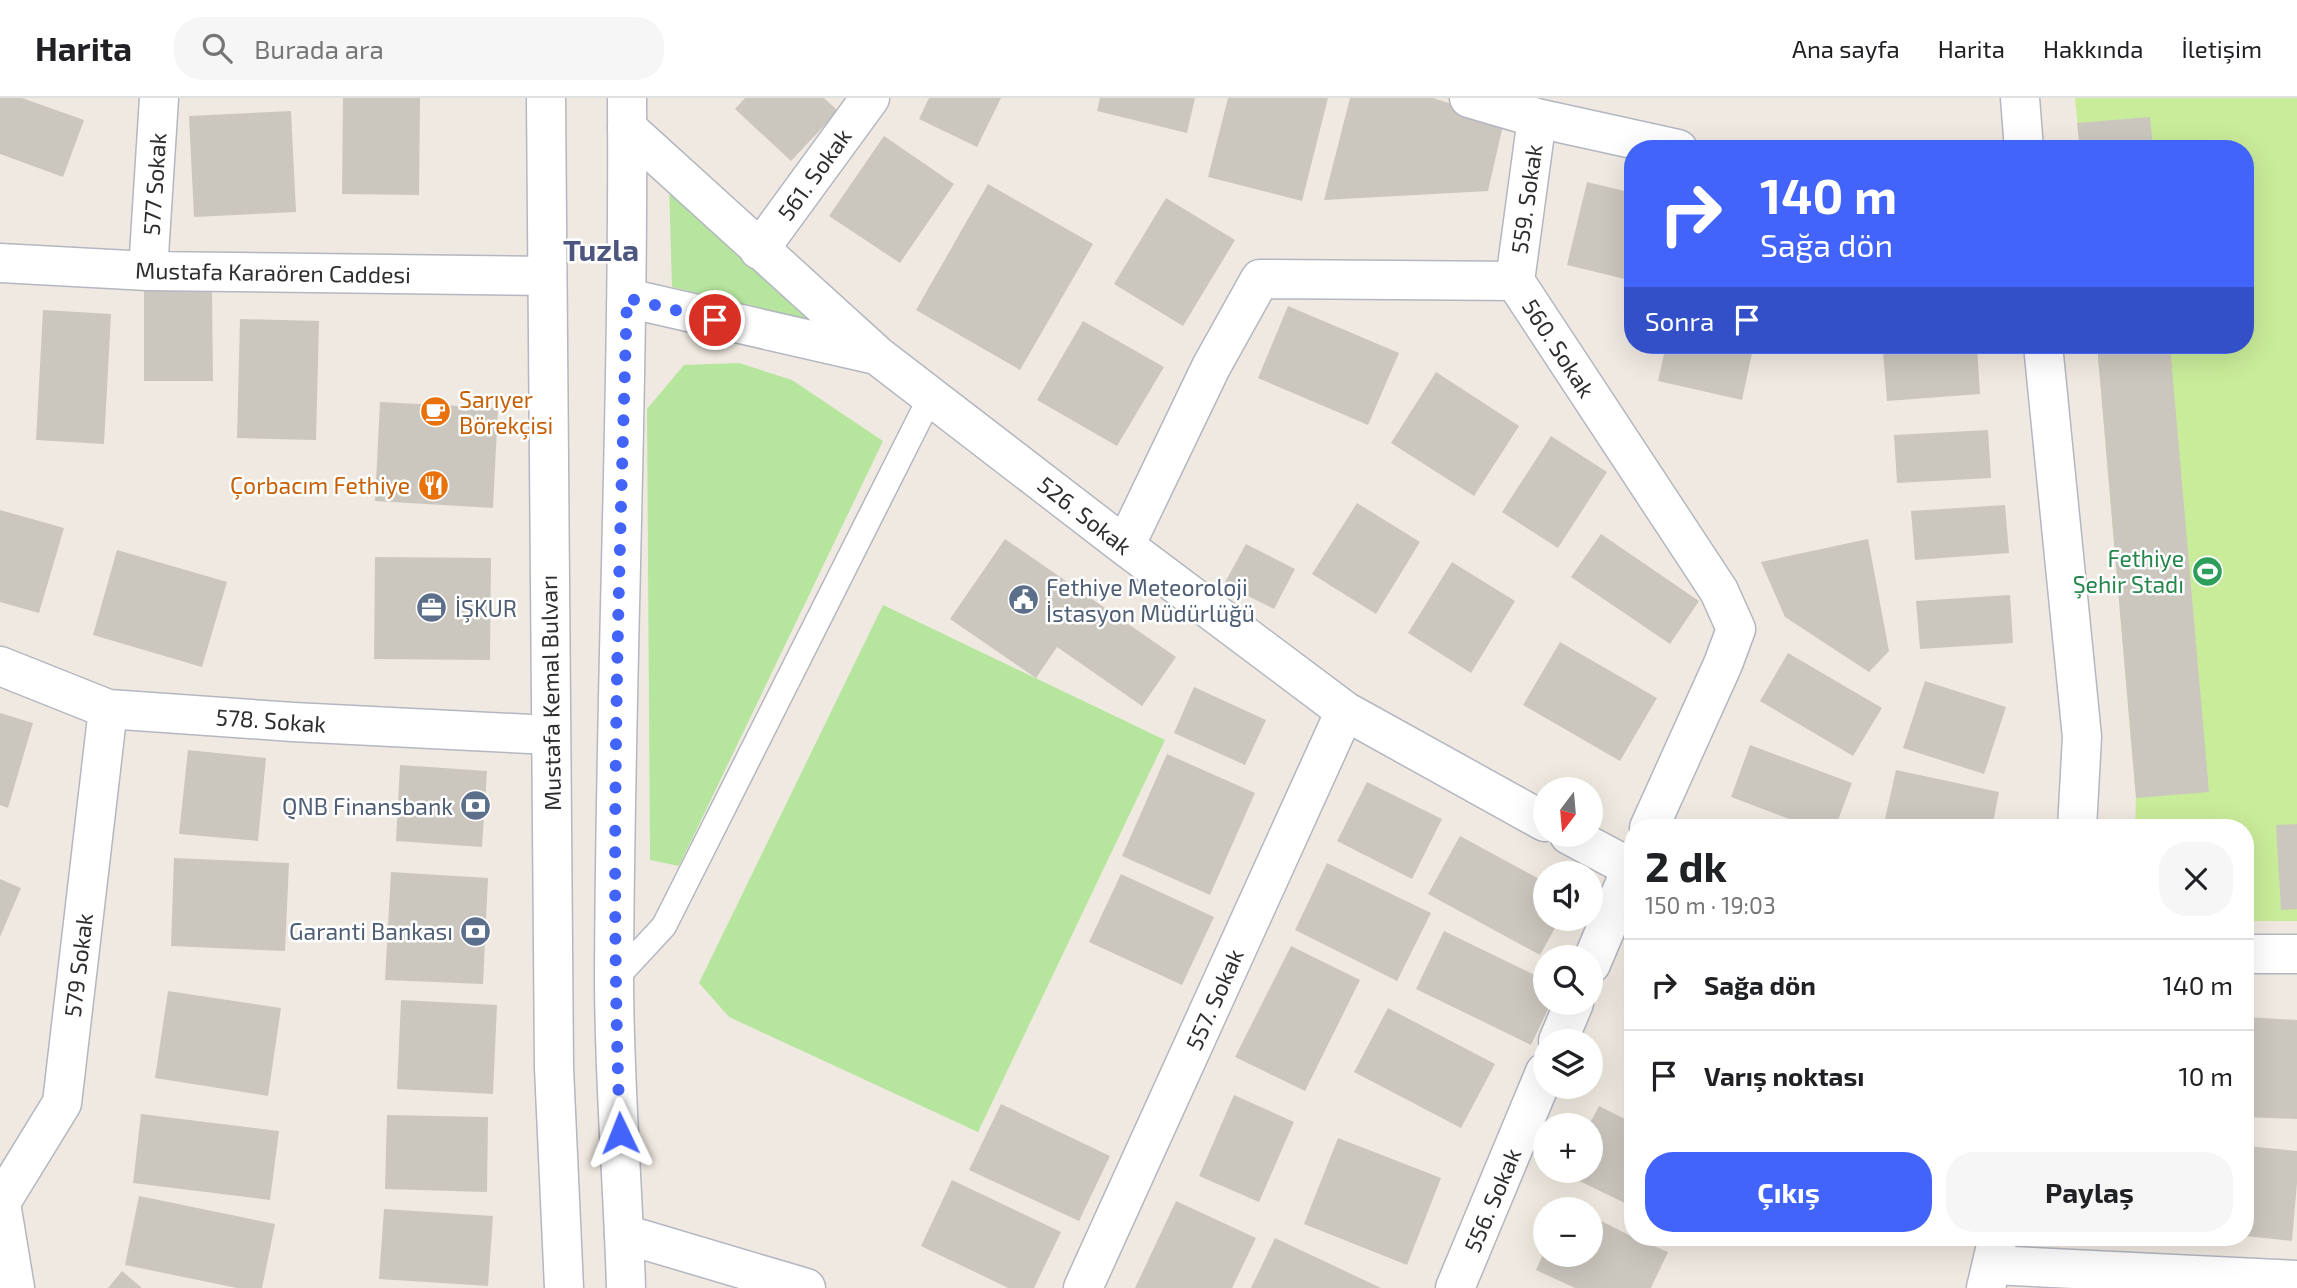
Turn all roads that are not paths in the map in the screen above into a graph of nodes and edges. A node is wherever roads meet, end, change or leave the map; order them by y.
1 (159, 98) edge
2 (546, 98) edge
3 (870, 98) edge
4 (1469, 98) edge
5 (2020, 98) edge
6 (627, 113) edge
7 (1537, 118) junction
8 (1637, 140) edge
9 (2024, 140) edge
10 (759, 250) junction
11 (0, 263) edge
12 (148, 271) junction
13 (546, 276) junction
14 (1515, 281) junction
15 (627, 298) junction
16 (2044, 354) edge
17 (878, 356) junction
18 (931, 396) junction
19 (1125, 546) junction
20 (0, 666) edge
21 (108, 709) junction
22 (1345, 711) junction
23 (550, 735) junction
24 (1533, 815) edge
25 (1653, 819) edge
26 (2077, 819) edge
27 (1593, 847) edge
28 (1624, 863) edge
29 (1624, 886) edge
30 (1599, 945) edge
31 (2254, 954) edge
32 (2297, 954) edge
33 (614, 980) junction
34 (1534, 1099) edge
35 (0, 1203) edge
36 (624, 1234) junction
37 (1992, 1264) edge
38 (2297, 1280) edge
39 (15, 1288) edge
40 (564, 1288) edge
41 (626, 1288) edge
42 (806, 1288) edge
43 (1083, 1288) edge
44 (1455, 1288) edge

1 - 12 street, 577 Sokak
2 - 13 street, Mustafa Kemal Bulvarı
3 - 10 street, 561. Sokak
4 - 7 street
5 - 9 street
6 - 10 street, 526. Sokak
6 - 15 street
7 - 8 street
7 - 14 street, 559. Sokak
10 - 17 street, 526. Sokak
11 - 12 street, Mustafa Karaören Caddesi
12 - 13 street, Mustafa Karaören Caddesi
13 - 23 street, Mustafa Kemal Bulvarı
14 - 19 street, 560. Sokak
14 - 25 street, 560. Sokak
15 - 17 street
15 - 33 street
16 - 26 street
17 - 18 street, 526. Sokak
18 - 19 street, 526. Sokak
18 - 33 lane
19 - 22 street, 526. Sokak
20 - 21 street, 578. Sokak
21 - 23 street, 578. Sokak
21 - 35 street, 579 Sokak
22 - 24 street, 526. Sokak
22 - 43 street, 557. Sokak
23 - 40 street, Mustafa Kemal Bulvarı
27 - 28 street
29 - 30 street
31 - 32 street
33 - 36 street
34 - 44 street, 556. Sokak
35 - 39 street
36 - 41 street
36 - 42 street
37 - 38 street

